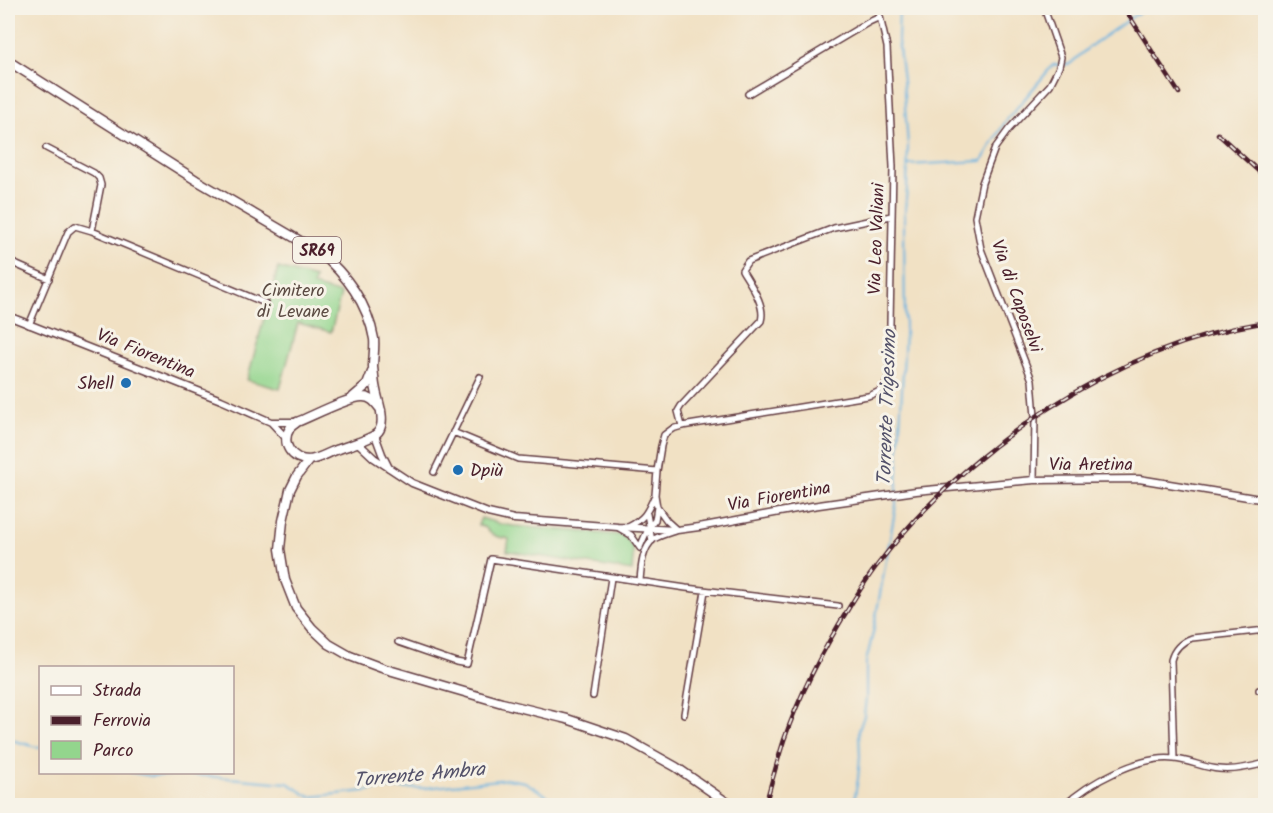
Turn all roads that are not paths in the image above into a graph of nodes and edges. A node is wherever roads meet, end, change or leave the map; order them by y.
1 (878, 8) edge
2 (1044, 8) edge
3 (880, 17) junction
4 (8, 61) edge
5 (748, 94) dead end
6 (46, 148) dead end
7 (891, 216) junction
8 (92, 231) junction
9 (8, 261) edge
10 (49, 279) junction
11 (265, 303) dead end
12 (8, 316) edge
13 (30, 325) junction
14 (374, 369) junction
15 (480, 377) dead end
16 (350, 400) junction
17 (381, 410) junction
18 (271, 422) junction
19 (297, 422) junction
20 (682, 426) junction
21 (453, 432) junction
22 (375, 435) junction
23 (287, 439) junction
24 (357, 442) junction
25 (297, 458) junction
26 (309, 460) junction
27 (389, 469) junction
28 (657, 471) junction
29 (434, 472) dead end
30 (297, 476) junction
31 (1034, 480) junction
32 (916, 491) joint
33 (655, 495) junction
34 (1266, 500) edge
35 (657, 507) junction
36 (646, 514) junction
37 (618, 527) junction
38 (627, 528) junction
39 (648, 529) junction
40 (678, 530) junction
41 (652, 541) junction
42 (640, 547) junction
43 (644, 556) junction
44 (611, 578) junction
45 (640, 581) junction
46 (705, 591) junction
47 (838, 606) dead end
48 (1266, 630) edge
49 (398, 642) dead end
50 (593, 696) dead end
51 (684, 714) dead end
52 (1174, 759) junction
53 (1266, 763) edge
54 (732, 806) edge
55 (1064, 806) edge

1 - 3 street, Via Leo Valiani
2 - 31 street, Via di Caposelvi
3 - 5 street
3 - 7 street, Via Leo Valiani
4 - 14 main road, SR69
6 - 8 street
7 - 20 street
7 - 20 street, Via Leo Valiani
8 - 10 street
8 - 11 street
9 - 10 street
10 - 13 street
12 - 13 street, Via Fiorentina
13 - 18 street, Via Fiorentina
14 - 16 main road
14 - 17 main road, SR69
15 - 21 street
16 - 17 main road
16 - 19 main road, Via Fiorentina
17 - 22 main road
18 - 19 street, Via Fiorentina
18 - 23 street, Via Fiorentina
19 - 23 main road
20 - 28 street
21 - 28 street
21 - 29 street
22 - 24 main road
22 - 27 street
23 - 25 main road, Via Fiorentina
24 - 26 main road
24 - 27 street, Via Fiorentina
25 - 26 main road
25 - 30 main road
26 - 30 main road
27 - 37 street, Via Fiorentina
28 - 33 street
30 - 54 main road
31 - 32 street, Via Aretina
31 - 34 street, Via Aretina
32 - 40 street, Via Fiorentina
33 - 35 street
33 - 36 street
35 - 39 street
35 - 40 street
36 - 38 street
36 - 39 street
37 - 38 street, Via Fiorentina
37 - 42 street
38 - 39 street, Via Fiorentina
39 - 40 street, Via Fiorentina
39 - 41 street
39 - 42 street
40 - 41 street
41 - 43 street
42 - 43 street
43 - 45 street
44 - 45 street
44 - 49 street
44 - 50 street
45 - 46 street
46 - 47 street
46 - 51 street
48 - 52 street
52 - 53 street
52 - 55 street

